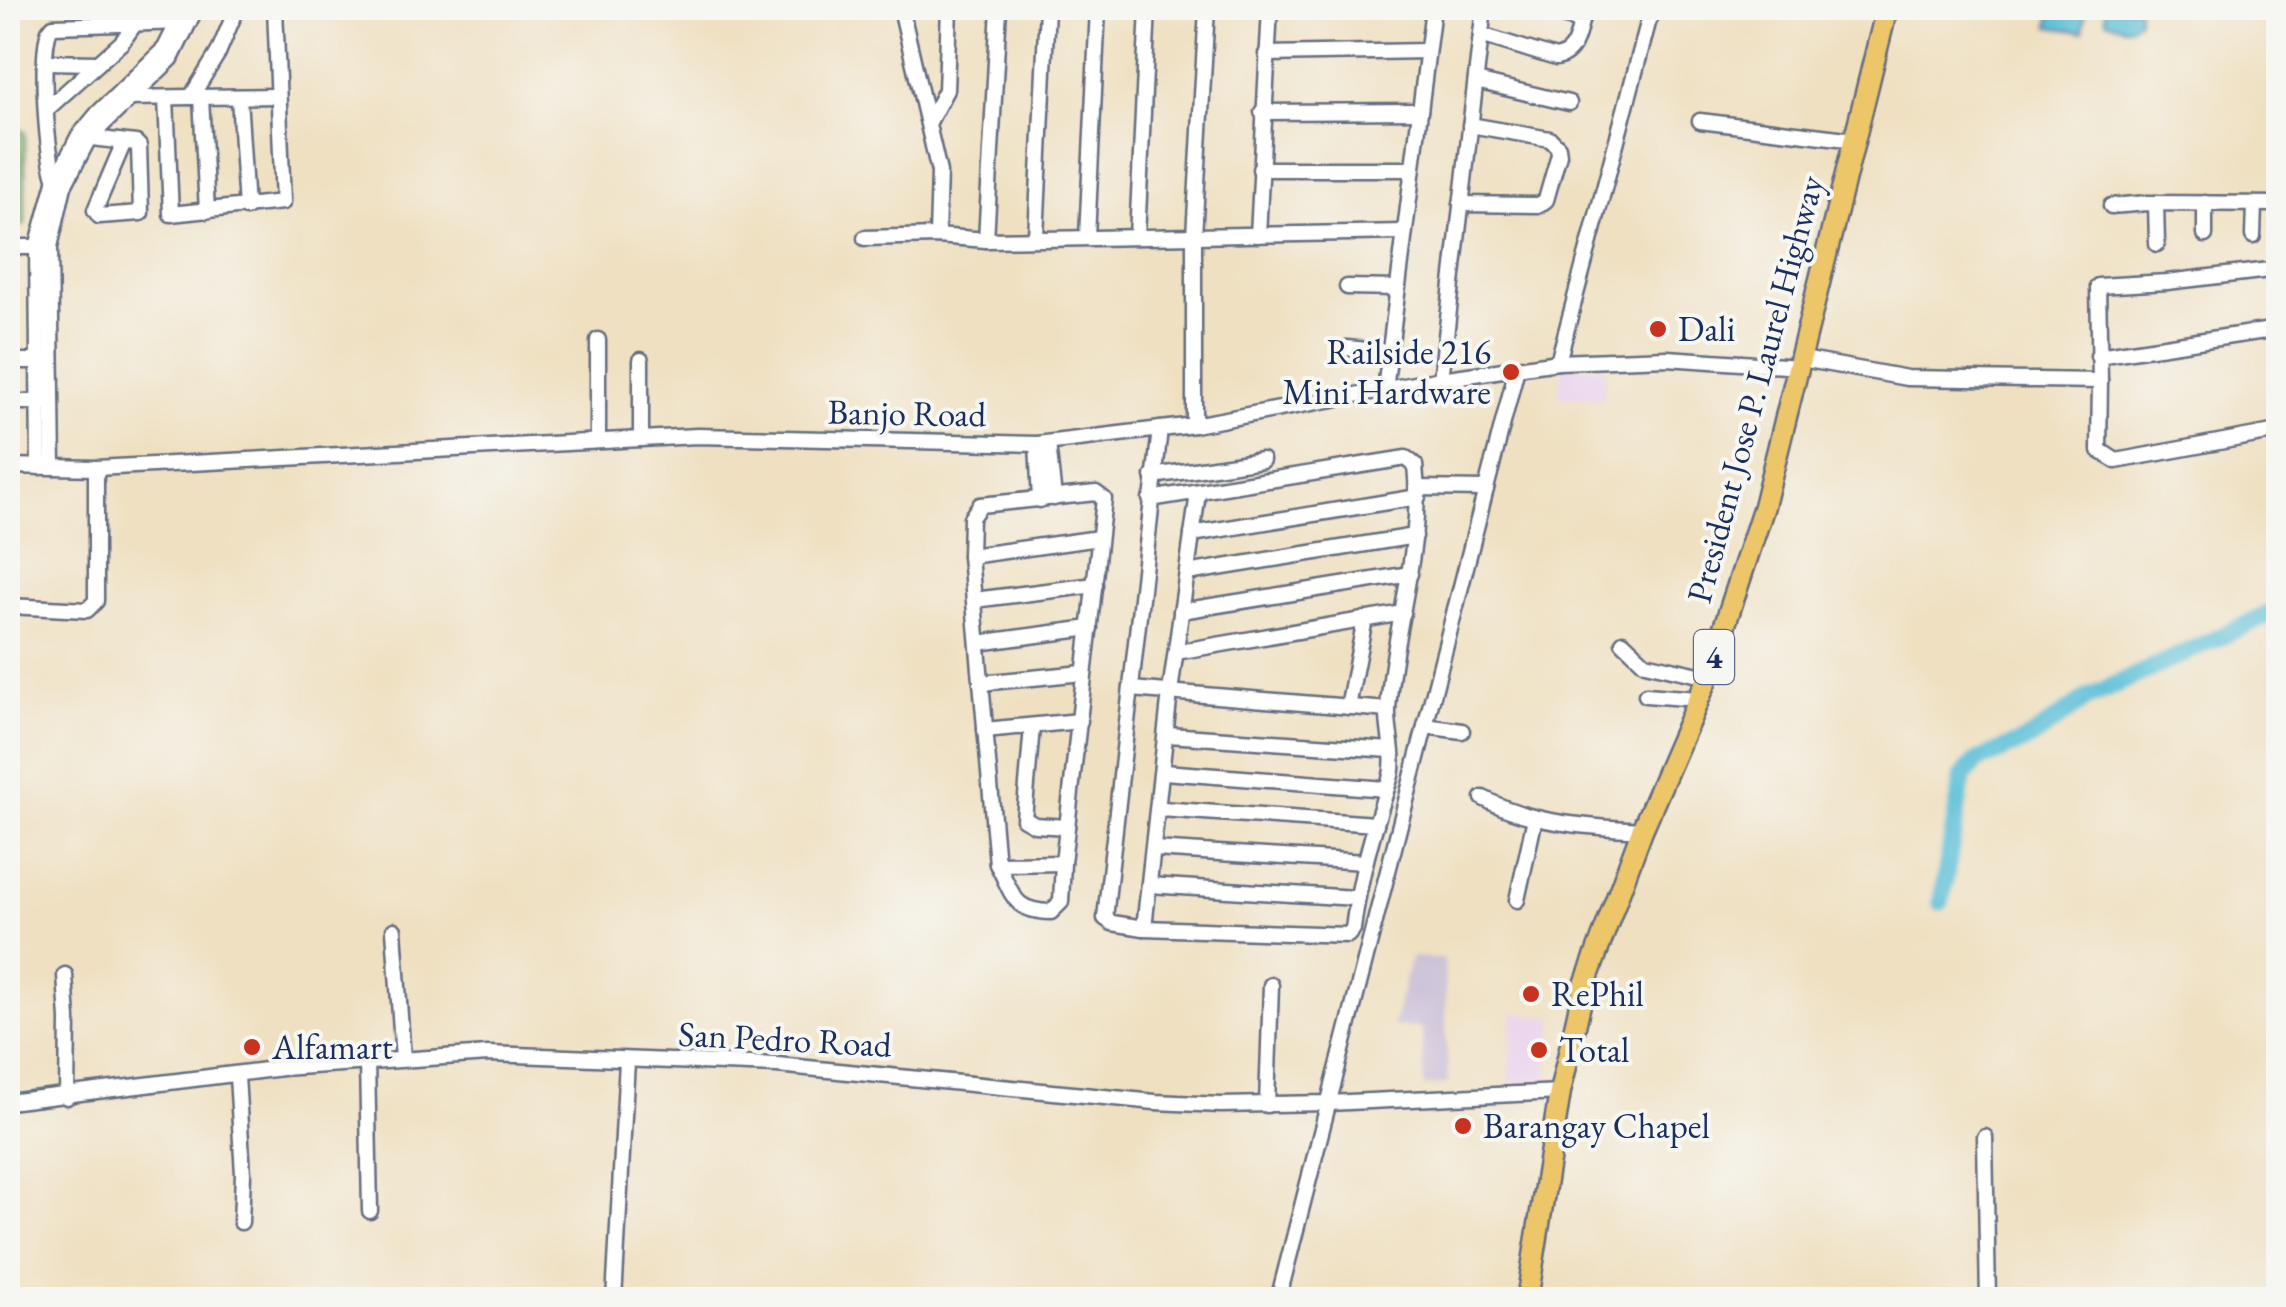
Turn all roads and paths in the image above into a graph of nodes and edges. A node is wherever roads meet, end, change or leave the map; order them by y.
1 (146, 8) edge
2 (196, 8) edge
3 (237, 8) edge
4 (275, 8) edge
5 (902, 8) edge
6 (949, 8) edge
7 (999, 8) edge
8 (1046, 8) edge
9 (1098, 8) edge
10 (1148, 8) edge
11 (1207, 8) edge
12 (1270, 8) edge
13 (1433, 8) edge
14 (1484, 8) edge
15 (1531, 8) edge
16 (1652, 8) edge
17 (1886, 8) edge
18 (1582, 14) edge
19 (185, 17) edge
20 (137, 24) junction
21 (1481, 35) junction
22 (1427, 51) junction
23 (1266, 54) junction
24 (46, 62) junction
25 (96, 62) junction
26 (1476, 82) junction
27 (278, 96) junction
28 (196, 97) junction
29 (238, 97) junction
30 (123, 98) junction
31 (166, 98) junction
32 (1568, 104) dead end
33 (47, 109) junction
34 (1420, 111) junction
35 (1262, 112) junction
36 (1700, 121) dead end
37 (929, 122) junction
38 (1470, 125) junction
39 (84, 137) junction
40 (1855, 140) junction
41 (124, 142) junction
42 (1260, 169) junction
43 (1412, 169) junction
44 (59, 184) junction
45 (2156, 203) junction
46 (2205, 203) junction
47 (1461, 204) junction
48 (2254, 204) junction
49 (2278, 204) edge
50 (2111, 206) dead end
51 (246, 208) junction
52 (207, 211) junction
53 (1404, 232) junction
54 (1258, 235) junction
55 (2205, 235) dead end
56 (937, 236) junction
57 (1194, 236) junction
58 (2252, 236) dead end
59 (1087, 237) junction
60 (1136, 237) junction
61 (864, 238) dead end
62 (1036, 238) junction
63 (986, 240) junction
64 (2157, 244) dead end
65 (44, 247) junction
66 (8, 248) edge
67 (2278, 269) edge
68 (1347, 288) dead end
69 (1396, 288) junction
70 (2278, 328) edge
71 (598, 340) dead end
72 (1346, 348) dead end
73 (1390, 352) junction
74 (2098, 356) junction
75 (641, 360) dead end
76 (8, 361) edge
77 (45, 361) junction
78 (1558, 362) junction
79 (1801, 363) junction
80 (1517, 368) junction
81 (1441, 379) junction
82 (2100, 381) junction
83 (1385, 390) junction
84 (10, 402) edge
85 (45, 402) junction
86 (1194, 425) junction
87 (1160, 430) junction
88 (2278, 431) edge
89 (641, 439) junction
90 (8, 440) edge
91 (598, 440) junction
92 (1043, 444) junction
93 (1262, 460) dead end
94 (8, 466) edge
95 (46, 467) junction
96 (96, 468) junction
97 (1153, 476) junction
98 (1486, 489) junction
99 (1198, 493) junction
100 (1418, 493) junction
101 (1047, 499) junction
102 (1150, 499) junction
103 (1192, 534) junction
104 (1415, 536) junction
105 (1098, 538) junction
106 (970, 556) junction
107 (1187, 573) junction
108 (1410, 574) junction
109 (1096, 585) junction
110 (974, 600) junction
111 (8, 606) edge
112 (1181, 611) junction
113 (1404, 612) junction
114 (1365, 619) junction
115 (1090, 628) junction
116 (1623, 642) dead end
117 (978, 643) junction
118 (1176, 652) junction
119 (1083, 673) junction
120 (1708, 677) junction
121 (982, 684) junction
122 (1132, 690) junction
123 (1170, 692) junction
124 (1646, 695) dead end
125 (1698, 699) junction
126 (1348, 708) junction
127 (1388, 710) junction
128 (1080, 722) junction
129 (1426, 726) junction
130 (1032, 727) junction
131 (986, 730) junction
132 (1462, 731) dead end
133 (1168, 736) junction
134 (1392, 750) junction
135 (1164, 772) junction
136 (1386, 788) junction
137 (1484, 798) dead end
138 (1160, 808) junction
139 (1536, 818) junction
140 (1376, 824) junction
141 (1067, 827) junction
142 (1642, 830) junction
143 (1154, 849) junction
144 (1365, 862) junction
145 (1063, 863) junction
146 (997, 864) junction
147 (1149, 885) junction
148 (1356, 898) junction
149 (1517, 900) dead end
150 (1144, 928) junction
151 (394, 930) dead end
152 (65, 975) dead end
153 (1271, 985) dead end
154 (403, 1060) junction
155 (626, 1061) junction
156 (367, 1062) junction
157 (237, 1076) junction
158 (1560, 1092) junction
159 (67, 1097) junction
160 (8, 1102) edge
161 (1328, 1103) junction
162 (1267, 1105) junction
163 (1985, 1137) dead end
164 (370, 1210) dead end
165 (242, 1222) dead end
166 (614, 1300) edge
167 (1278, 1300) edge
168 (1527, 1300) edge
169 (1988, 1300) edge

1 - 20 street
2 - 19 street
3 - 28 street
4 - 27 street
5 - 37 street
6 - 37 street
7 - 63 street
8 - 62 street
9 - 59 street
10 - 60 street
11 - 57 street
12 - 23 street
13 - 22 street
14 - 21 street
15 - 18 street
16 - 78 street
17 - 40 highway, President Jose P. Laurel Highway / 4
18 - 21 street
19 - 20 street
19 - 30 street
20 - 24 street
20 - 25 street
21 - 26 street
22 - 23 street
22 - 34 street
23 - 35 street
24 - 25 street
24 - 33 street
25 - 33 street
26 - 32 street
26 - 38 street
27 - 29 street
27 - 51 street
28 - 29 street
28 - 31 street
28 - 52 street
29 - 51 street
30 - 31 street
30 - 39 street
31 - 52 street
33 - 44 street
34 - 35 street
34 - 43 street
35 - 42 street
36 - 40 street
37 - 56 street
38 - 47 street
38 - 47 street
39 - 41 street
39 - 44 street
40 - 79 highway, President Jose P. Laurel Highway / 4
41 - 41 street
42 - 43 street
42 - 54 street
43 - 53 street
44 - 65 street
45 - 46 street
45 - 50 street
45 - 64 street
46 - 48 street
46 - 55 street
47 - 81 street
48 - 49 street
48 - 58 street
51 - 52 street
53 - 54 street
53 - 69 street
54 - 57 street
56 - 61 street
56 - 63 street
57 - 60 street
57 - 86 street
59 - 60 street
59 - 62 street
62 - 63 street
65 - 66 street
65 - 77 street
67 - 74 street
68 - 69 street
69 - 73 street
70 - 74 street
71 - 91 street
72 - 73 street
73 - 83 street
74 - 82 street
75 - 89 street
76 - 77 street
77 - 85 street
78 - 79 street, Banjo Road
78 - 80 street, Banjo Road
79 - 82 street, Banjo Road
79 - 120 highway, President Jose P. Laurel Highway / 4
80 - 81 street, Banjo Road
80 - 98 street
81 - 83 street, Banjo Road
82 - 88 street
83 - 86 street, Banjo Road
84 - 85 street
84 - 90 street
85 - 95 street
86 - 87 street, Banjo Road
87 - 92 street, Banjo Road
87 - 97 street
89 - 91 street, Banjo Road
89 - 92 street, Banjo Road
91 - 96 street, Banjo Road
92 - 101 street
93 - 97 street
94 - 95 street, Banjo Road
95 - 96 street, Banjo Road
96 - 111 street
97 - 102 street
98 - 100 street
98 - 129 street
99 - 100 street
99 - 102 street
99 - 103 street
100 - 103 street
100 - 104 street
101 - 105 street
101 - 106 street
102 - 122 street
103 - 107 street
104 - 107 street
104 - 108 street
105 - 106 street
105 - 109 street
106 - 110 street
107 - 112 street
108 - 112 street
108 - 113 street
109 - 110 street
109 - 115 street
110 - 117 street
112 - 118 street
113 - 114 street
113 - 127 street
114 - 118 street
114 - 126 street
115 - 117 street
115 - 119 street
116 - 120 street
117 - 121 street
118 - 123 street
119 - 121 street
119 - 128 street
120 - 125 highway, President Jose P. Laurel Highway / 4
121 - 131 street
122 - 123 street
122 - 150 street
123 - 126 street
123 - 133 street
124 - 125 street
125 - 142 highway, President Jose P. Laurel Highway / 4
126 - 127 street
127 - 134 street
128 - 130 street
128 - 141 street
129 - 132 street
129 - 161 street
130 - 131 street
130 - 141 street
131 - 146 street
133 - 134 street
133 - 135 street
134 - 136 street
135 - 136 street
135 - 138 street
136 - 140 street
137 - 139 street
138 - 140 street
138 - 143 street
139 - 142 street
139 - 149 street
140 - 144 street
141 - 145 street
142 - 158 highway, President Jose P. Laurel Highway / 4
143 - 144 street
143 - 147 street
144 - 148 street
145 - 146 street
145 - 146 street
147 - 148 street
147 - 150 street
148 - 150 street
151 - 154 street
152 - 159 street
153 - 162 street
154 - 155 street, San Pedro Road
154 - 156 street, San Pedro Road
155 - 162 street, San Pedro Road
155 - 166 street
156 - 157 street, San Pedro Road
156 - 164 street
157 - 159 street, San Pedro Road
157 - 165 street
158 - 161 street, San Pedro Road
158 - 168 highway, President Jose P. Laurel Highway / 4
159 - 160 street, San Pedro Road
161 - 162 street, San Pedro Road
161 - 167 street
163 - 169 street

